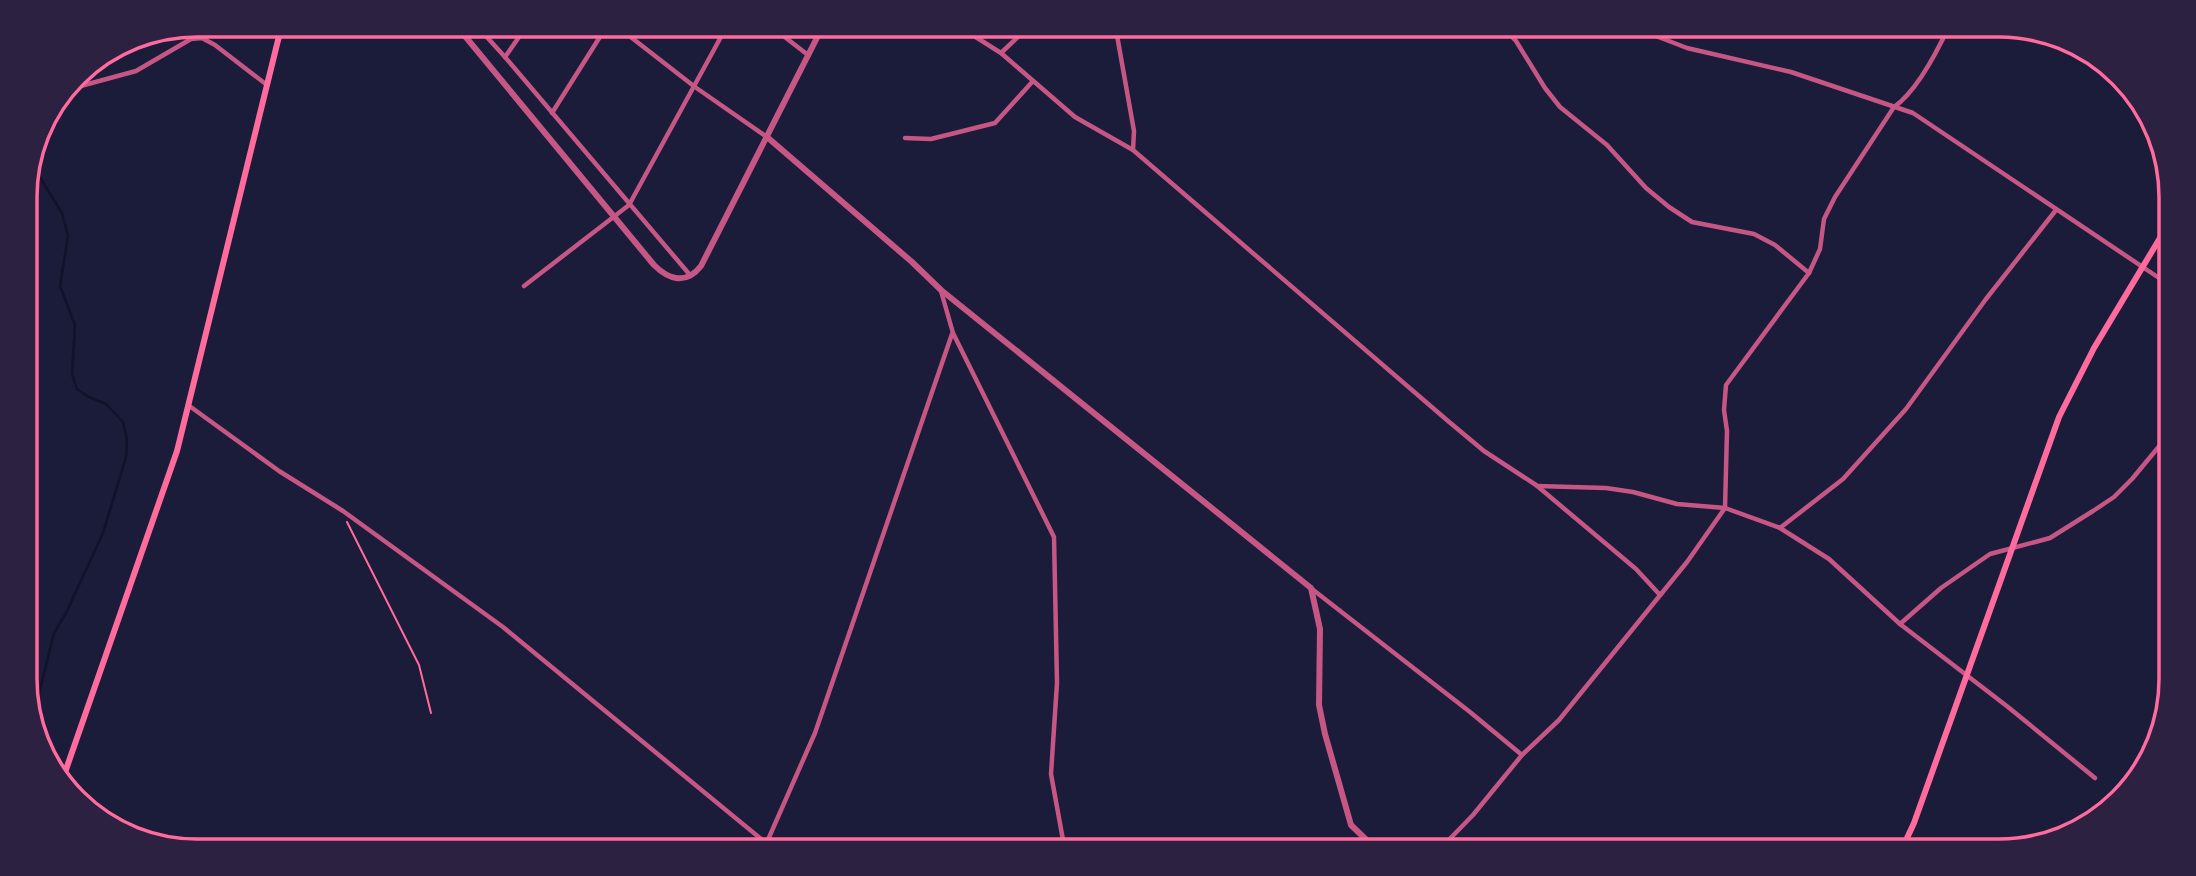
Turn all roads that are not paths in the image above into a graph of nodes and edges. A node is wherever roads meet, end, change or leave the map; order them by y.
1 (279, 37) edge
2 (466, 37) edge
3 (487, 37) edge
4 (519, 37) edge
5 (600, 37) edge
6 (630, 37) edge
7 (721, 37) edge
8 (785, 37) edge
9 (817, 37) edge
10 (977, 37) edge
11 (1018, 37) edge
12 (1117, 37) edge
13 (1512, 37) edge
14 (1659, 37) edge
15 (1942, 37) edge
16 (1002, 52) junction
17 (808, 55) junction
18 (505, 57) junction
19 (1033, 80) junction
20 (267, 85) junction
21 (82, 86) edge
22 (695, 88) junction
23 (1894, 107) junction
24 (552, 113) junction
25 (766, 137) junction
26 (905, 138) dead end
27 (1133, 150) junction
28 (629, 205) junction
29 (2056, 210) junction
30 (614, 215) junction
31 (2159, 241) edge
32 (2144, 267) junction
33 (1809, 273) junction
34 (690, 276) junction
35 (2159, 278) edge
36 (524, 286) dead end
37 (941, 290) junction
38 (953, 334) junction
39 (188, 405) junction
40 (2159, 446) edge
41 (1536, 485) junction
42 (1725, 508) junction
43 (1780, 528) junction
44 (2013, 546) junction
45 (1311, 589) junction
46 (1660, 595) junction
47 (1900, 624) junction
48 (1967, 675) junction
49 (1522, 755) junction
50 (66, 770) edge
51 (2095, 778) dead end
52 (761, 839) edge
53 (768, 839) edge
54 (1063, 839) edge
55 (1366, 839) edge
56 (1450, 839) edge
57 (1907, 839) edge

1 - 20 main road
2 - 30 street
3 - 18 street
4 - 18 street
5 - 24 street
6 - 22 street
7 - 22 street
8 - 17 street
9 - 17 street
10 - 16 street
11 - 16 street
12 - 27 street
13 - 33 street
14 - 23 street
15 - 23 street
16 - 19 street
17 - 25 street
18 - 24 street
19 - 26 street
19 - 27 street
20 - 21 street
20 - 39 main road
22 - 25 street
22 - 28 street
23 - 29 street
23 - 33 street
24 - 28 street
25 - 34 street
25 - 37 street
27 - 41 street
28 - 30 street
28 - 34 street
29 - 32 street
29 - 43 street
30 - 34 street
30 - 36 street
31 - 32 main road
32 - 35 street
32 - 44 main road
33 - 42 street
37 - 38 street
37 - 45 street
38 - 53 street
38 - 54 street
39 - 50 main road
39 - 52 street
40 - 44 street
41 - 42 street
41 - 46 street
42 - 43 street
42 - 46 street
43 - 47 street
44 - 47 street
44 - 48 main road
45 - 49 street
45 - 55 street
46 - 49 street
47 - 48 street
48 - 51 street
48 - 57 main road
49 - 56 street

